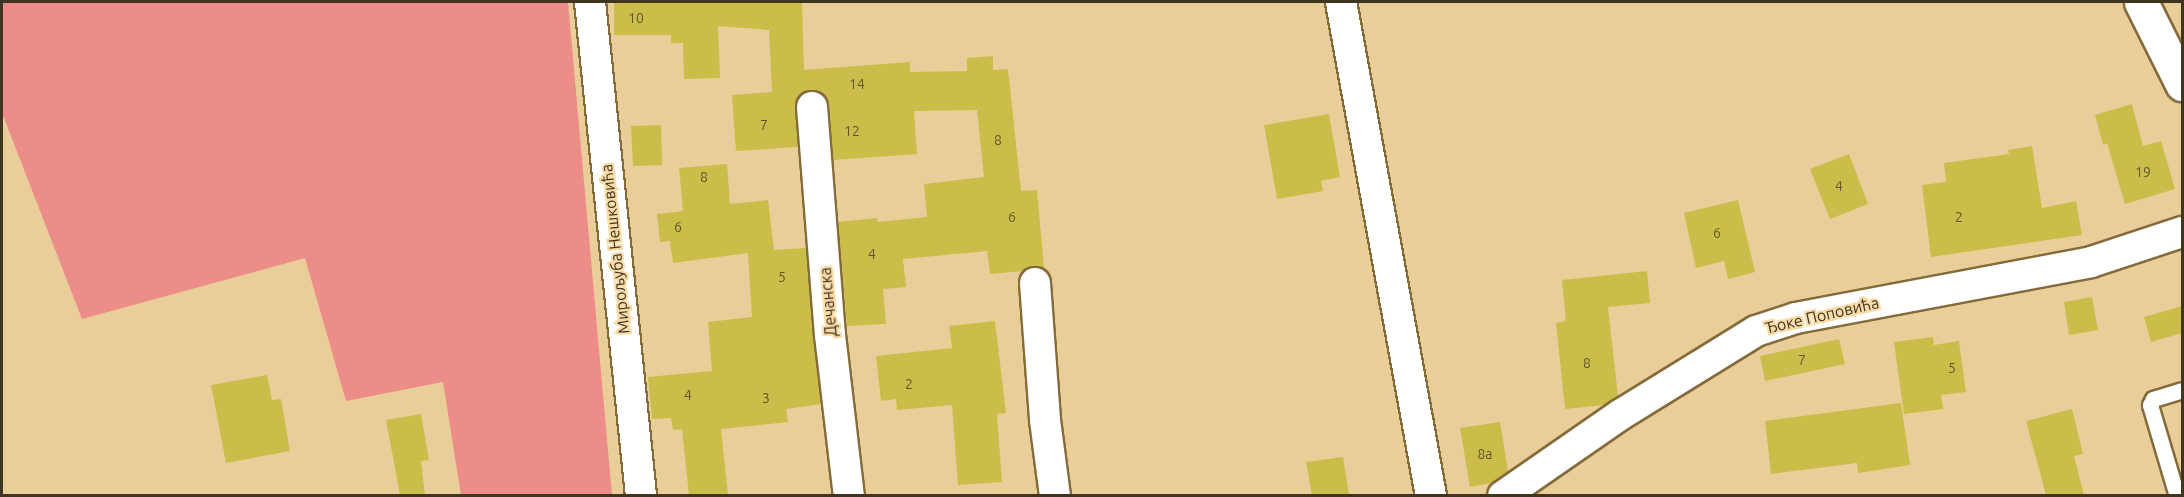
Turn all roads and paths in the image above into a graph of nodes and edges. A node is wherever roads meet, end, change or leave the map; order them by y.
1 (590, 2) edge
2 (1341, 2) edge
3 (2141, 2) edge
4 (2182, 84) edge
5 (812, 107) dead end
6 (2182, 232) edge
7 (1035, 283) dead end
8 (2182, 390) edge
9 (641, 495) edge
10 (849, 495) edge
11 (1055, 495) edge
12 (1431, 495) edge
13 (1503, 495) edge
14 (2177, 495) edge

1 - 9 street, Мирољуба Нешковића
2 - 12 street
3 - 4 main road
5 - 10 street, Дечанска
6 - 13 street, Ђоке Поповића
7 - 11 street
8 - 14 lane

